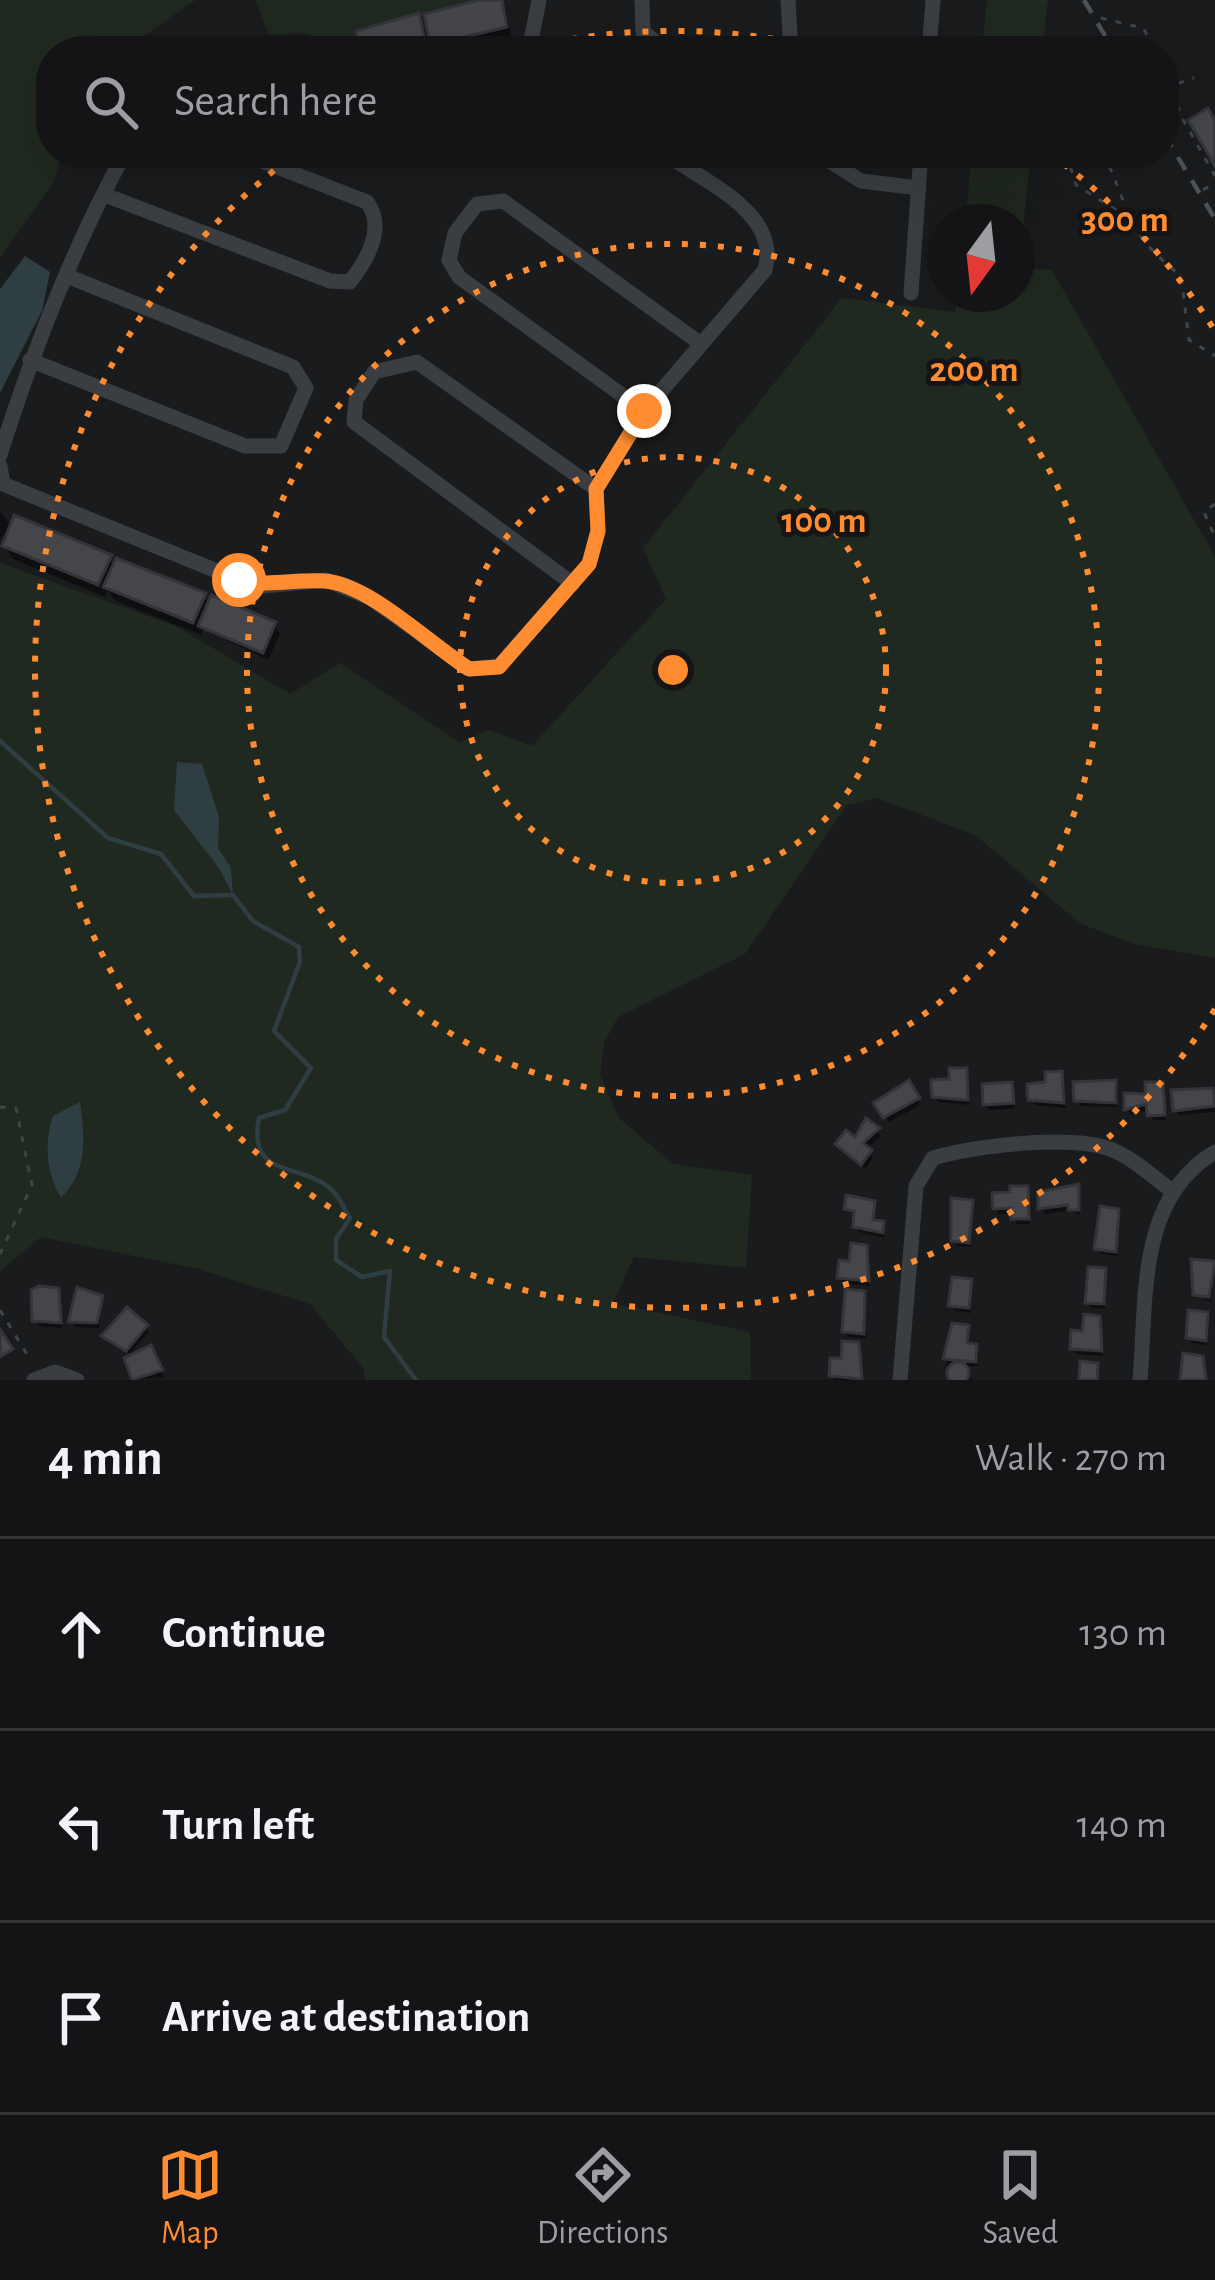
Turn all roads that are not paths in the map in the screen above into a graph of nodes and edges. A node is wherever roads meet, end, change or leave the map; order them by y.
1 (539, 0) edge
2 (642, 0) edge
3 (788, 0) edge
4 (933, 0) edge
5 (532, 36) edge
6 (648, 36) edge
7 (790, 36) edge
8 (930, 36) edge
9 (118, 168) edge
10 (280, 168) edge
11 (685, 168) edge
12 (840, 168) edge
13 (920, 168) edge
14 (919, 188) junction
15 (105, 195) junction
16 (67, 277) junction
17 (911, 293) dead end
18 (701, 344) junction
19 (31, 360) junction
20 (644, 411) junction
21 (0, 455) edge
22 (0, 466) edge
23 (596, 489) junction
24 (573, 584) junction
25 (1215, 1152) edge
26 (1172, 1191) junction
27 (34, 1380) edge
28 (76, 1380) edge
29 (900, 1380) edge
30 (1140, 1380) edge

1 - 5 street
2 - 6 street
3 - 7 street
4 - 8 street
9 - 15 street
10 - 15 street
11 - 18 street
12 - 14 street
13 - 14 street
14 - 17 street
15 - 16 street
16 - 19 street
16 - 19 street
18 - 20 street
18 - 20 street
19 - 21 street
20 - 23 street
22 - 24 street
23 - 24 street
23 - 24 street
25 - 26 street
26 - 29 street
26 - 30 street
27 - 28 street

